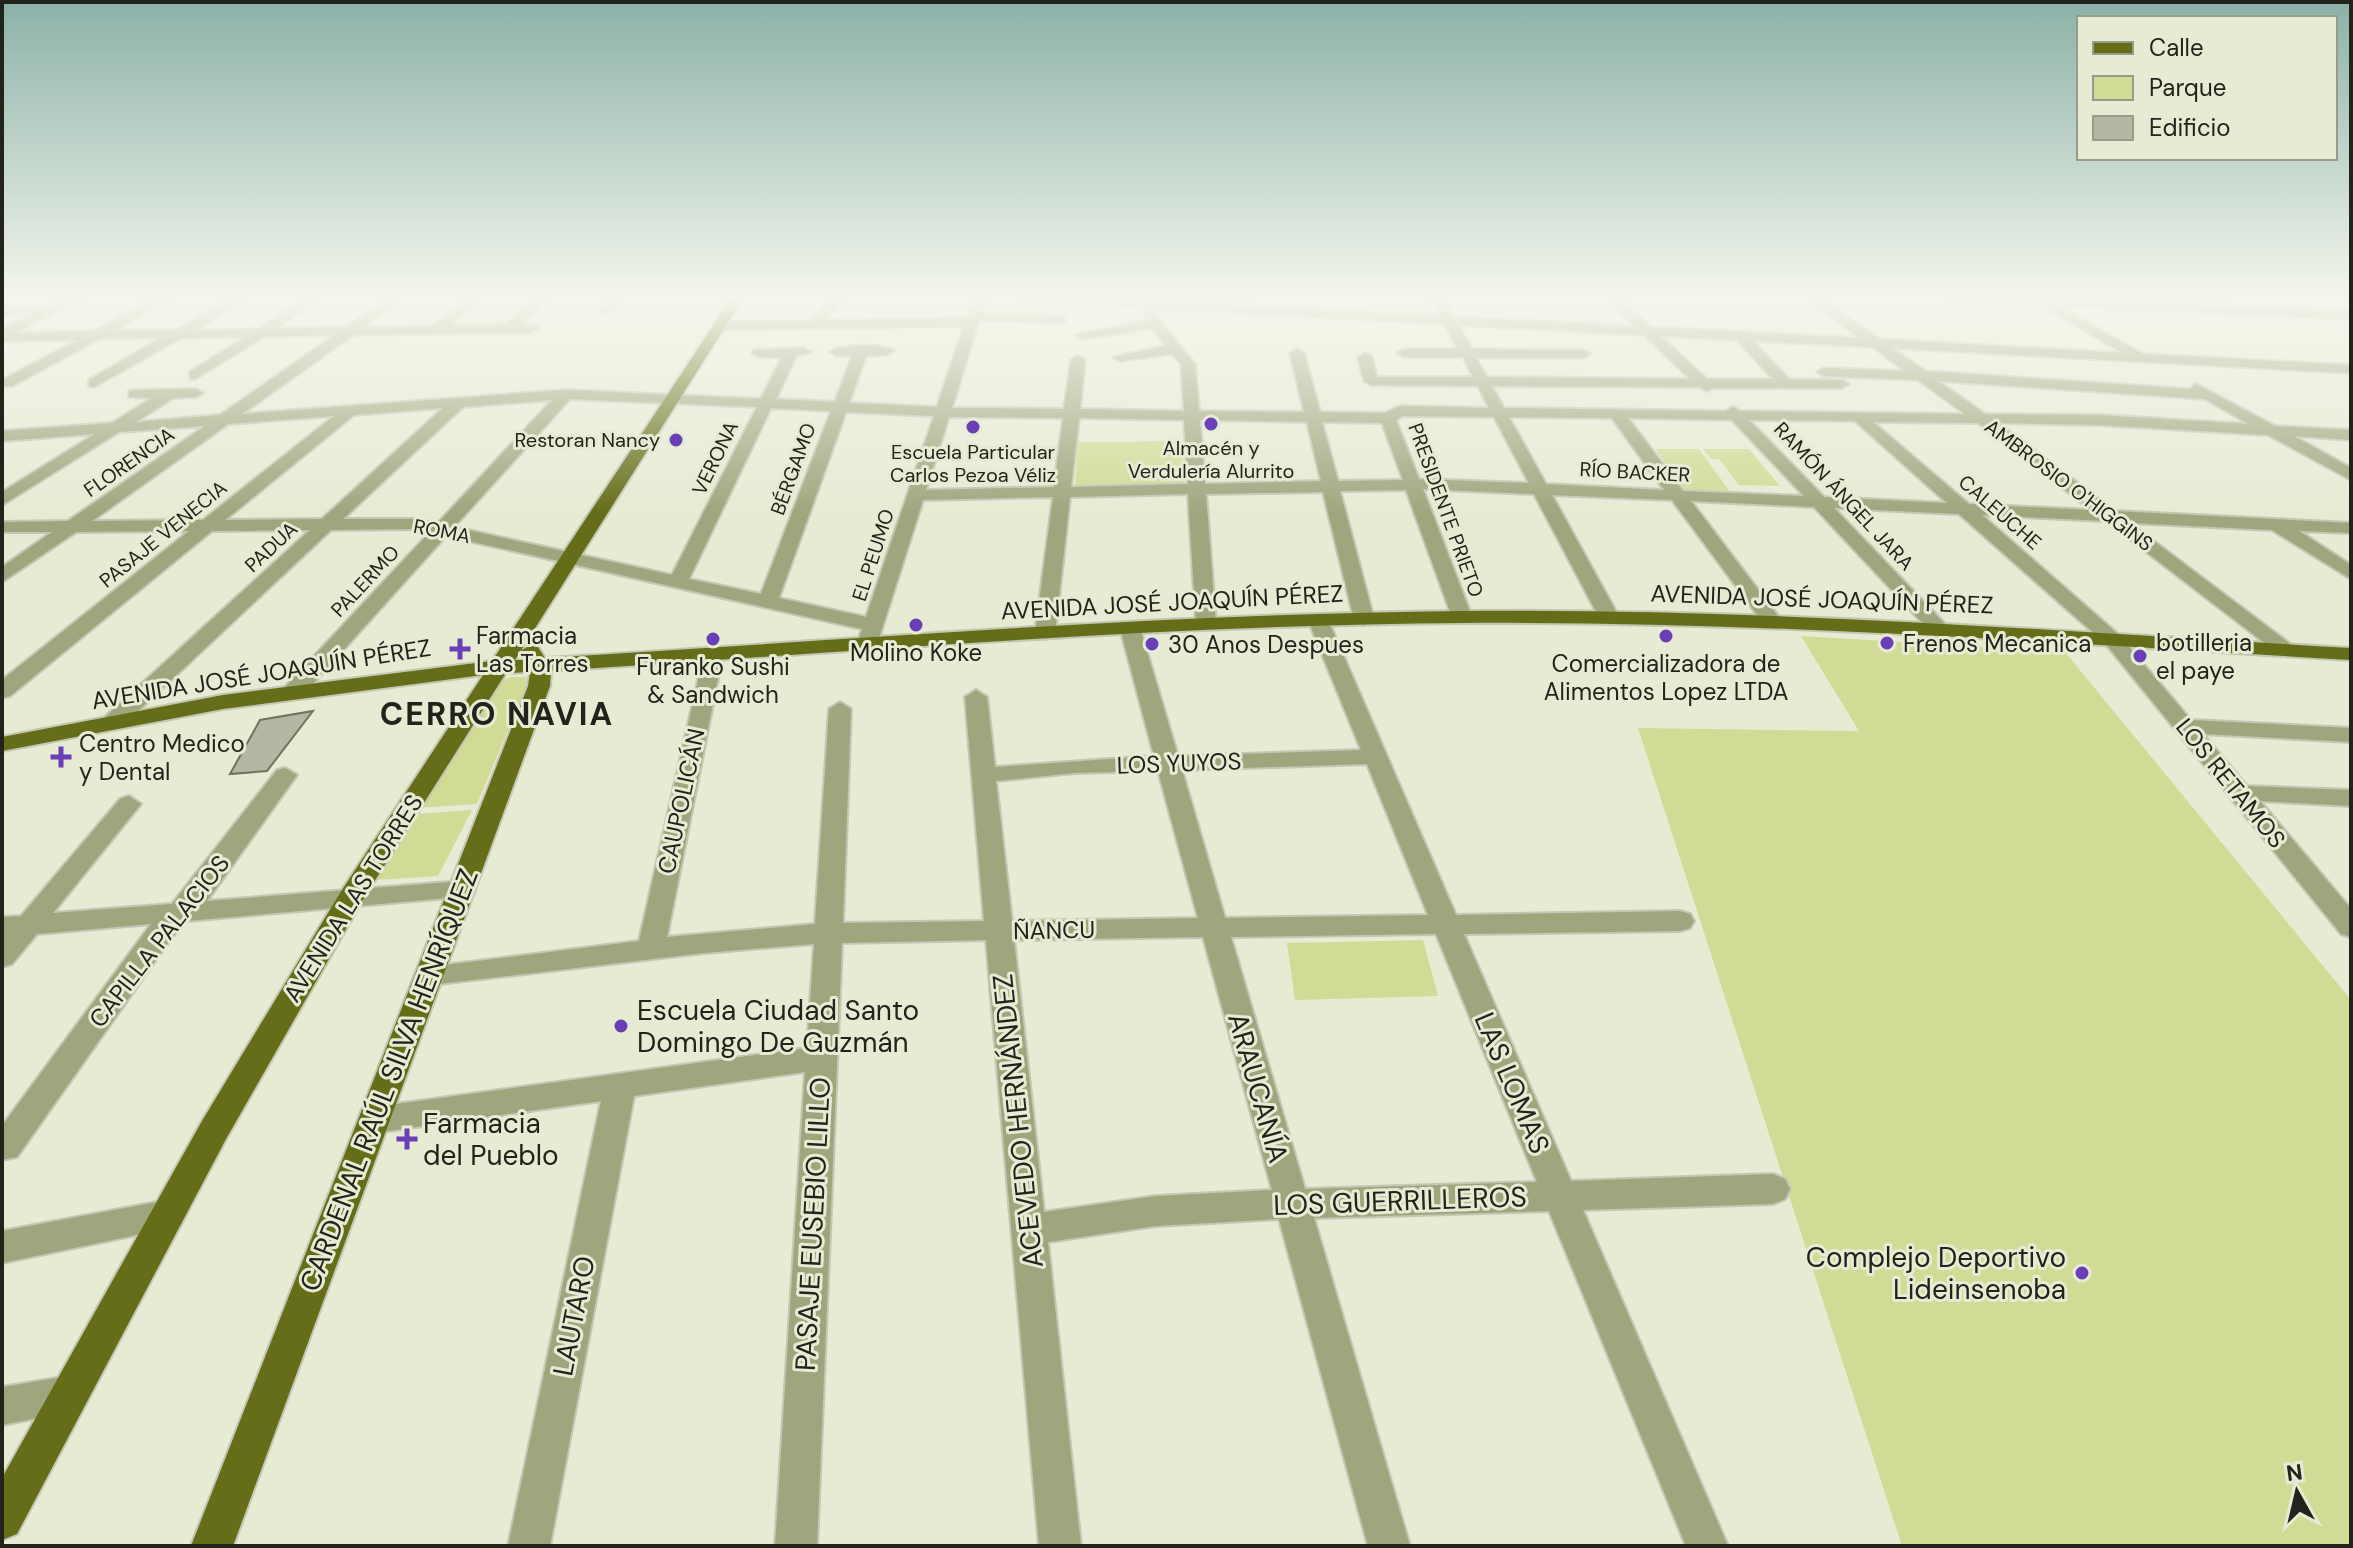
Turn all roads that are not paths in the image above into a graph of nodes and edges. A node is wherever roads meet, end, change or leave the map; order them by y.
1 (33, 369) edge
2 (118, 369) edge
3 (204, 369) edge
4 (296, 369) edge
5 (693, 369) edge
6 (788, 369) edge
7 (854, 369) edge
8 (957, 369) edge
9 (1077, 369) edge
10 (1188, 369) edge
11 (1301, 369) edge
12 (1368, 369) edge
13 (1473, 369) edge
14 (1556, 369) edge
15 (1593, 369) edge
16 (1688, 369) edge
17 (1912, 369) edge
18 (2163, 369) edge
19 (1774, 371) joint
20 (1830, 373) junction
21 (195, 375) dead end
22 (1920, 375) junction
23 (1480, 382) junction
24 (1565, 382) junction
25 (1601, 382) junction
26 (7, 383) dead end
27 (94, 383) dead end
28 (1703, 383) junction
29 (1785, 384) junction
30 (2026, 384) junction
31 (170, 393) junction
32 (196, 393) dead end
33 (134, 394) dead end
34 (566, 394) junction
35 (2209, 395) junction
36 (674, 399) junction
37 (1853, 399) junction
38 (459, 402) junction
39 (766, 403) junction
40 (840, 407) junction
41 (351, 410) junction
42 (943, 412) junction
43 (1497, 413) junction
44 (1071, 414) junction
45 (1617, 415) junction
46 (1191, 416) junction
47 (1737, 416) junction
48 (1314, 417) junction
49 (1388, 418) junction
50 (1982, 419) junction
51 (2062, 419) junction
52 (224, 420) junction
53 (115, 428) junction
54 (2273, 430) junction
55 (2351, 435) edge
56 (5, 437) edge
57 (2351, 475) edge
58 (1413, 484) junction
59 (1331, 486) junction
60 (1197, 489) junction
61 (1539, 489) junction
62 (1062, 492) junction
63 (916, 495) junction
64 (1677, 496) junction
65 (2, 500) edge
66 (1820, 503) junction
67 (1965, 510) junction
68 (2111, 517) junction
69 (330, 523) junction
70 (210, 524) junction
71 (2278, 525) junction
72 (73, 526) junction
73 (2, 527) edge
74 (2351, 528) edge
75 (442, 529) junction
76 (570, 558) junction
77 (2351, 573) edge
78 (2, 576) edge
79 (678, 582) junction
80 (768, 602) junction
81 (534, 612) junction
82 (1462, 617) junction
83 (1609, 617) junction
84 (1364, 619) junction
85 (1318, 620) junction
86 (1771, 620) junction
87 (1206, 624) junction
88 (1130, 628) junction
89 (1938, 628) junction
90 (1045, 633) junction
91 (870, 634) junction
92 (2112, 639) junction
93 (2286, 650) junction
94 (712, 653) junction
95 (2351, 654) edge
96 (537, 664) junction
97 (499, 666) junction
98 (2, 691) edge
99 (294, 691) junction
100 (976, 697) dead end
101 (840, 709) dead end
102 (112, 723) junction
103 (2184, 726) junction
104 (2351, 735) edge
105 (3, 746) edge
106 (1376, 757) junction
107 (1167, 763) junction
108 (285, 775) dead end
109 (983, 775) junction
110 (2240, 793) junction
111 (2351, 798) edge
112 (129, 804) dead end
113 (462, 890) junction
114 (350, 899) junction
115 (179, 913) junction
116 (2347, 917) edge
117 (1680, 921) dead end
118 (1446, 924) junction
119 (16, 926) edge
120 (1212, 927) junction
121 (999, 930) junction
122 (828, 933) junction
123 (651, 949) junction
124 (2, 957) edge
125 (430, 975) junction
126 (821, 1058) junction
127 (620, 1086) junction
128 (374, 1120) junction
129 (5, 1147) dead end
130 (1773, 1189) dead end
131 (1559, 1195) junction
132 (1291, 1204) junction
133 (168, 1215) junction
134 (1028, 1230) junction
135 (2, 1247) edge
136 (69, 1395) junction
137 (2, 1406) edge
138 (2, 1519) edge
139 (212, 1546) edge
140 (529, 1546) edge
141 (796, 1546) edge
142 (1060, 1546) edge
143 (1389, 1546) edge
144 (1707, 1546) edge

1 - 26 street
2 - 27 street
3 - 21 street
4 - 52 street, FLORENCIA
5 - 36 main road, AVENIDA LAS TORRES
6 - 39 street, VERONA
7 - 40 street, BÉRGAMO
8 - 42 street, EL PEUMO
9 - 44 street
10 - 46 street
11 - 48 street
12 - 23 street
13 - 23 street
14 - 24 street
15 - 25 street
16 - 28 street, RAMÓN ÁNGEL JARA
17 - 22 street, AMBROSIO O'HIGGINS
18 - 35 street
19 - 20 street
19 - 29 street
20 - 22 street
20 - 37 street, CALEUCHE
22 - 30 street
22 - 50 street, AMBROSIO O'HIGGINS
23 - 24 street
23 - 43 street
24 - 25 street
25 - 28 street
28 - 29 street
28 - 47 street, RAMÓN ÁNGEL JARA
29 - 37 street
30 - 35 street
30 - 51 street
31 - 32 street
31 - 33 street
31 - 53 street
34 - 36 street
34 - 38 street
34 - 75 street, PALERMO
35 - 54 street
36 - 39 street
36 - 76 main road, AVENIDA LAS TORRES
37 - 47 street
37 - 50 street
37 - 67 street, CALEUCHE
38 - 41 street
38 - 69 street, PADUA
39 - 40 street
39 - 79 street, VERONA
40 - 42 street
40 - 80 street, BÉRGAMO
41 - 52 street
41 - 70 street, PASAJE VENECIA
42 - 44 street
42 - 63 street, EL PEUMO
43 - 45 street
43 - 49 street
43 - 61 street
44 - 46 street
44 - 62 street
45 - 47 street
45 - 64 street
46 - 48 street
46 - 60 street
47 - 66 street, RAMÓN ÁNGEL JARA
48 - 49 street
48 - 59 street
49 - 58 street, PRESIDENTE PRIETO
50 - 51 street
50 - 68 street, AMBROSIO O'HIGGINS
51 - 54 street
52 - 53 street
52 - 72 street, FLORENCIA
53 - 56 street
53 - 65 street
54 - 55 street
54 - 57 street
58 - 59 street, RÍO BACKER
58 - 61 street, RÍO BACKER
58 - 82 street, PRESIDENTE PRIETO
59 - 60 street, RÍO BACKER
59 - 84 street
60 - 62 street, RÍO BACKER
60 - 87 street
61 - 64 street, RÍO BACKER
61 - 83 street
62 - 63 street, RÍO BACKER
62 - 90 street
63 - 91 street, EL PEUMO
64 - 66 street, RÍO BACKER
64 - 86 street
66 - 67 street, RÍO BACKER
66 - 89 street, RAMÓN ÁNGEL JARA
67 - 68 street, RÍO BACKER
67 - 92 street, CALEUCHE
68 - 71 street, RÍO BACKER
68 - 93 street, AMBROSIO O'HIGGINS
69 - 70 street, ROMA
69 - 75 street, ROMA
69 - 102 street, PADUA
70 - 72 street, ROMA
70 - 98 street, PASAJE VENECIA
71 - 74 street, RÍO BACKER
71 - 77 street
72 - 73 street, ROMA
72 - 78 street, FLORENCIA
75 - 76 street, ROMA
75 - 99 street, PALERMO
76 - 79 street, ROMA
76 - 81 main road, AVENIDA LAS TORRES
79 - 80 street, ROMA
80 - 91 street, ROMA
81 - 96 main road, CARDENAL RAÚL SILVA HENRÍQUEZ
81 - 97 main road, AVENIDA LAS TORRES
82 - 83 main road, AVENIDA JOSÉ JOAQUÍN PÉREZ
82 - 84 main road, AVENIDA JOSÉ JOAQUÍN PÉREZ
83 - 86 main road, AVENIDA JOSÉ JOAQUÍN PÉREZ
84 - 85 main road, AVENIDA JOSÉ JOAQUÍN PÉREZ
85 - 87 main road, AVENIDA JOSÉ JOAQUÍN PÉREZ
85 - 106 street, LAS LOMAS
86 - 89 main road, AVENIDA JOSÉ JOAQUÍN PÉREZ
87 - 88 main road, AVENIDA JOSÉ JOAQUÍN PÉREZ
88 - 90 main road, AVENIDA JOSÉ JOAQUÍN PÉREZ
88 - 107 street, ARAUCANÍA
89 - 92 main road, AVENIDA JOSÉ JOAQUÍN PÉREZ
90 - 91 main road, AVENIDA JOSÉ JOAQUÍN PÉREZ
91 - 94 main road, AVENIDA JOSÉ JOAQUÍN PÉREZ
92 - 93 main road, AVENIDA JOSÉ JOAQUÍN PÉREZ
92 - 103 street, LOS RETAMOS
93 - 95 main road, AVENIDA JOSÉ JOAQUÍN PÉREZ
94 - 96 main road, AVENIDA JOSÉ JOAQUÍN PÉREZ
94 - 123 street, CAUPOLICÁN
96 - 97 main road, AVENIDA JOSÉ JOAQUÍN PÉREZ
96 - 113 main road, CARDENAL RAÚL SILVA HENRÍQUEZ
97 - 99 main road, AVENIDA JOSÉ JOAQUÍN PÉREZ
97 - 114 main road, AVENIDA LAS TORRES
99 - 102 main road, AVENIDA JOSÉ JOAQUÍN PÉREZ
100 - 109 street, ACEVEDO HERNÁNDEZ
101 - 122 street, PASAJE EUSEBIO LILLO
102 - 105 main road, AVENIDA JOSÉ JOAQUÍN PÉREZ
103 - 104 street
103 - 110 street, LOS RETAMOS
106 - 107 street, LOS YUYOS
106 - 118 street, LAS LOMAS
107 - 109 street, LOS YUYOS
107 - 120 street, ARAUCANÍA
108 - 115 street, CAPILLA PALACIOS
109 - 121 street, ACEVEDO HERNÁNDEZ
110 - 111 street
110 - 116 street, LOS RETAMOS
112 - 119 street
113 - 114 street
113 - 125 main road, CARDENAL RAÚL SILVA HENRÍQUEZ
114 - 115 street
114 - 133 main road, AVENIDA LAS TORRES
115 - 119 street
115 - 129 street, CAPILLA PALACIOS
117 - 118 street, ÑANCU
118 - 120 street, ÑANCU
118 - 131 street, LAS LOMAS
119 - 124 street
120 - 121 street, ÑANCU
120 - 132 street, ARAUCANÍA
121 - 122 street, ÑANCU
121 - 134 street, ACEVEDO HERNÁNDEZ
122 - 123 street, ÑANCU
122 - 126 street, PASAJE EUSEBIO LILLO
123 - 125 street, ÑANCU
125 - 128 main road, CARDENAL RAÚL SILVA HENRÍQUEZ
126 - 127 street
126 - 141 street, PASAJE EUSEBIO LILLO
127 - 128 street
127 - 140 street, LAUTARO
128 - 139 main road, CARDENAL RAÚL SILVA HENRÍQUEZ
130 - 131 street, LOS GUERRILLEROS
131 - 132 street, LOS GUERRILLEROS
131 - 144 street, LAS LOMAS
132 - 134 street, LOS GUERRILLEROS
132 - 143 street, ARAUCANÍA
133 - 135 street
133 - 136 main road, AVENIDA LAS TORRES
134 - 142 street, ACEVEDO HERNÁNDEZ
136 - 137 street
136 - 138 main road, AVENIDA LAS TORRES

